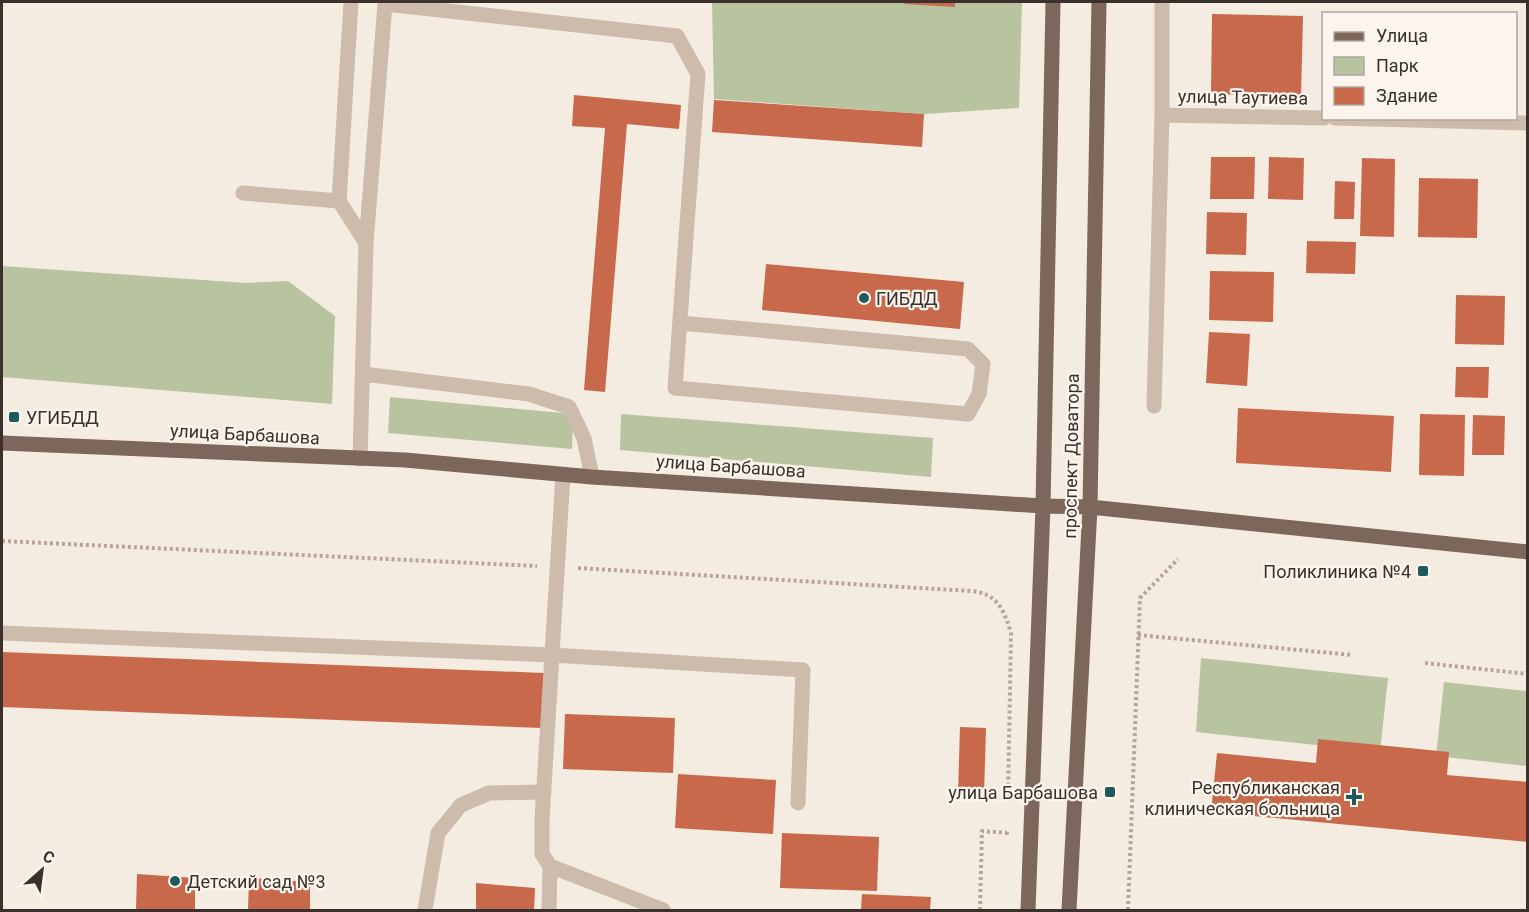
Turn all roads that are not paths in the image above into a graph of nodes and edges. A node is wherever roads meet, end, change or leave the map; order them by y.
1 (351, 2) edge
2 (1053, 2) edge
3 (1099, 2) edge
4 (1161, 2) edge
5 (1162, 115) junction
6 (1322, 118) edge
7 (1412, 120) edge
8 (1527, 123) edge
9 (243, 194) dead end
10 (339, 201) junction
11 (366, 243) junction
12 (680, 323) junction
13 (363, 374) junction
14 (1154, 406) dead end
15 (2, 443) edge
16 (360, 459) junction
17 (563, 474) junction
18 (592, 477) junction
19 (1043, 506) junction
20 (1090, 507) junction
21 (1527, 552) edge
22 (2, 633) edge
23 (552, 655) junction
24 (544, 792) junction
25 (798, 803) dead end
26 (550, 866) junction
27 (425, 910) edge
28 (549, 910) edge
29 (663, 910) edge
30 (1028, 910) edge
31 (1069, 910) edge

1 - 10 street
2 - 19 main road, проспект Доватора
3 - 20 main road, проспект Доватора
4 - 5 street
5 - 6 street, улица Таутиева
5 - 14 street
7 - 8 street
9 - 10 street
10 - 11 street
11 - 12 street
11 - 13 street
12 - 12 street
13 - 16 street
13 - 18 street
15 - 16 main road, улица Барбашова
16 - 17 main road, улица Барбашова
17 - 18 main road, улица Барбашова
17 - 23 street
18 - 19 main road, улица Барбашова
19 - 20 main road, улица Барбашова
19 - 30 main road, проспект Доватора
20 - 21 main road, улица Барбашова
20 - 31 main road, проспект Доватора
22 - 23 street
23 - 24 street
23 - 25 street
24 - 26 street
24 - 27 street
26 - 28 street
26 - 29 street

